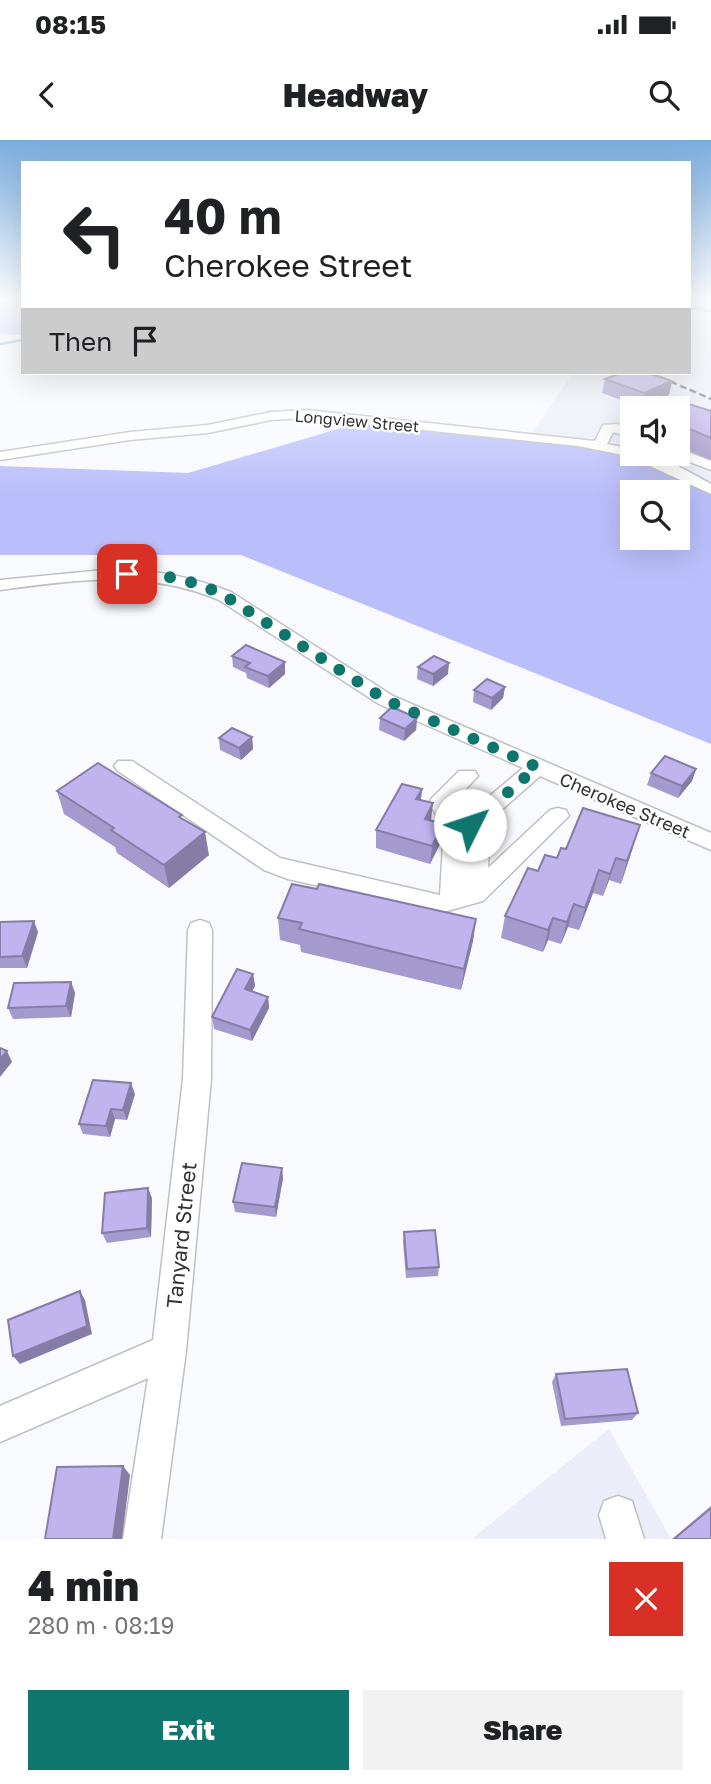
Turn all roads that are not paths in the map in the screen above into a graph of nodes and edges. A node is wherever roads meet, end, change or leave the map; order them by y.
1 (620, 419) edge
2 (608, 428) junction
3 (620, 429) edge
4 (600, 445) junction
5 (620, 450) edge
6 (0, 456) edge
7 (690, 457) edge
8 (663, 466) edge
9 (711, 466) edge
10 (711, 490) edge
11 (0, 585) edge
12 (125, 766) dead end
13 (537, 767) junction
14 (467, 776) dead end
15 (558, 816) dead end
16 (470, 825) junction
17 (711, 842) edge
18 (463, 898) junction
19 (200, 930) dead end
20 (169, 1351) junction
21 (0, 1424) edge
22 (142, 1539) edge

1 - 2 street
2 - 3 street
2 - 4 street
4 - 5 street, Longview Street
4 - 6 street, Longview Street
7 - 9 street
8 - 10 street, Longview Street
11 - 13 street, Cherokee Street
12 - 18 street
13 - 16 street
13 - 17 street, Cherokee Street
14 - 16 street
15 - 18 street
16 - 18 street
19 - 20 street, Tanyard Street
20 - 21 street
20 - 22 street, Tanyard Street

